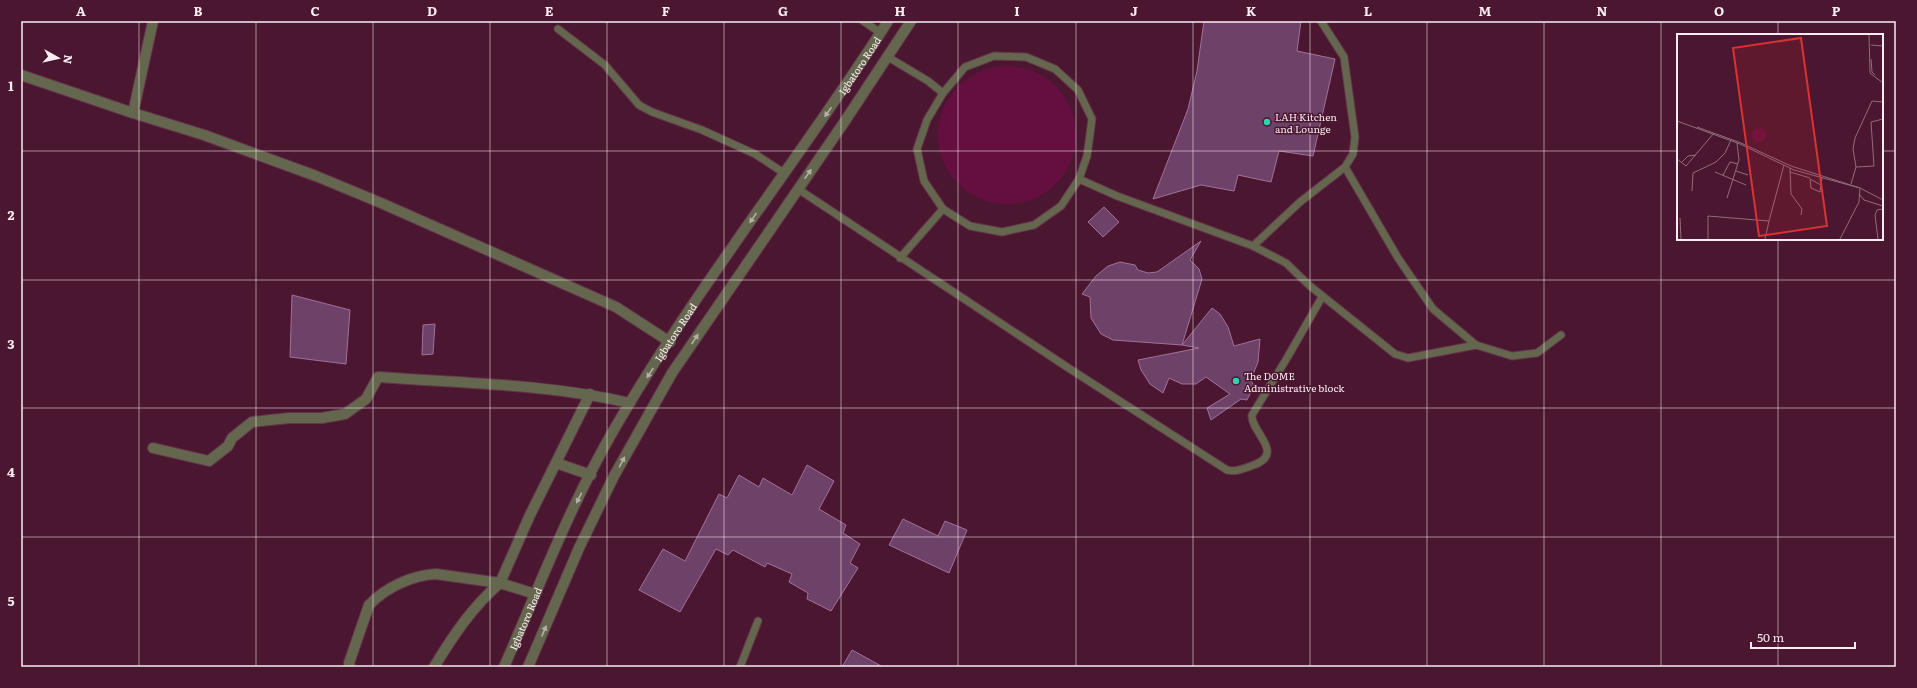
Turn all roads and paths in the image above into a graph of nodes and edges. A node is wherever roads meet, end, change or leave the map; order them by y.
1 (153, 21) edge
2 (863, 21) edge
3 (888, 21) edge
4 (911, 21) edge
5 (1321, 21) edge
6 (558, 29) dead end
7 (880, 33) junction
8 (888, 57) junction
9 (21, 75) edge
10 (943, 93) junction
11 (133, 113) junction
12 (1345, 167) junction
13 (784, 172) junction
14 (1079, 179) junction
15 (798, 189) junction
16 (943, 209) junction
17 (1253, 246) junction
18 (900, 258) junction
19 (1322, 296) junction
20 (1561, 335) dead end
21 (670, 342) junction
22 (1476, 346) junction
23 (590, 394) junction
24 (630, 403) junction
25 (153, 448) dead end
26 (556, 463) junction
27 (591, 475) junction
28 (500, 583) junction
29 (535, 594) junction
30 (758, 621) dead end
31 (350, 667) edge
32 (434, 667) edge
33 (504, 667) edge
34 (528, 667) edge
35 (740, 667) edge

1 - 11 street
2 - 7 lane
3 - 7 street, Igbatoro Road
4 - 8 street, Igbatoro Road
5 - 12 lane
6 - 13 lane
7 -> 13 street, Igbatoro Road
8 - 10 lane
15 -> 8 street, Igbatoro Road
9 - 11 street
10 - 14 lane
10 - 16 lane
11 - 21 street
12 - 17 lane
12 - 22 lane
13 -> 21 street, Igbatoro Road
14 - 16 lane
14 - 17 lane
15 - 18 lane
34 -> 15 street, Igbatoro Road
16 - 18 lane
17 - 19 lane
18 - 19 lane
19 - 22 lane
20 - 22 lane
21 -> 24 street, Igbatoro Road
23 - 24 street
23 - 25 street
23 - 26 street
24 - 27 street, Igbatoro Road
26 - 27 street
26 - 28 street
27 -> 29 street, Igbatoro Road
28 - 29 street
28 - 31 street
28 - 32 street
29 - 33 street, Igbatoro Road
30 - 35 lane

